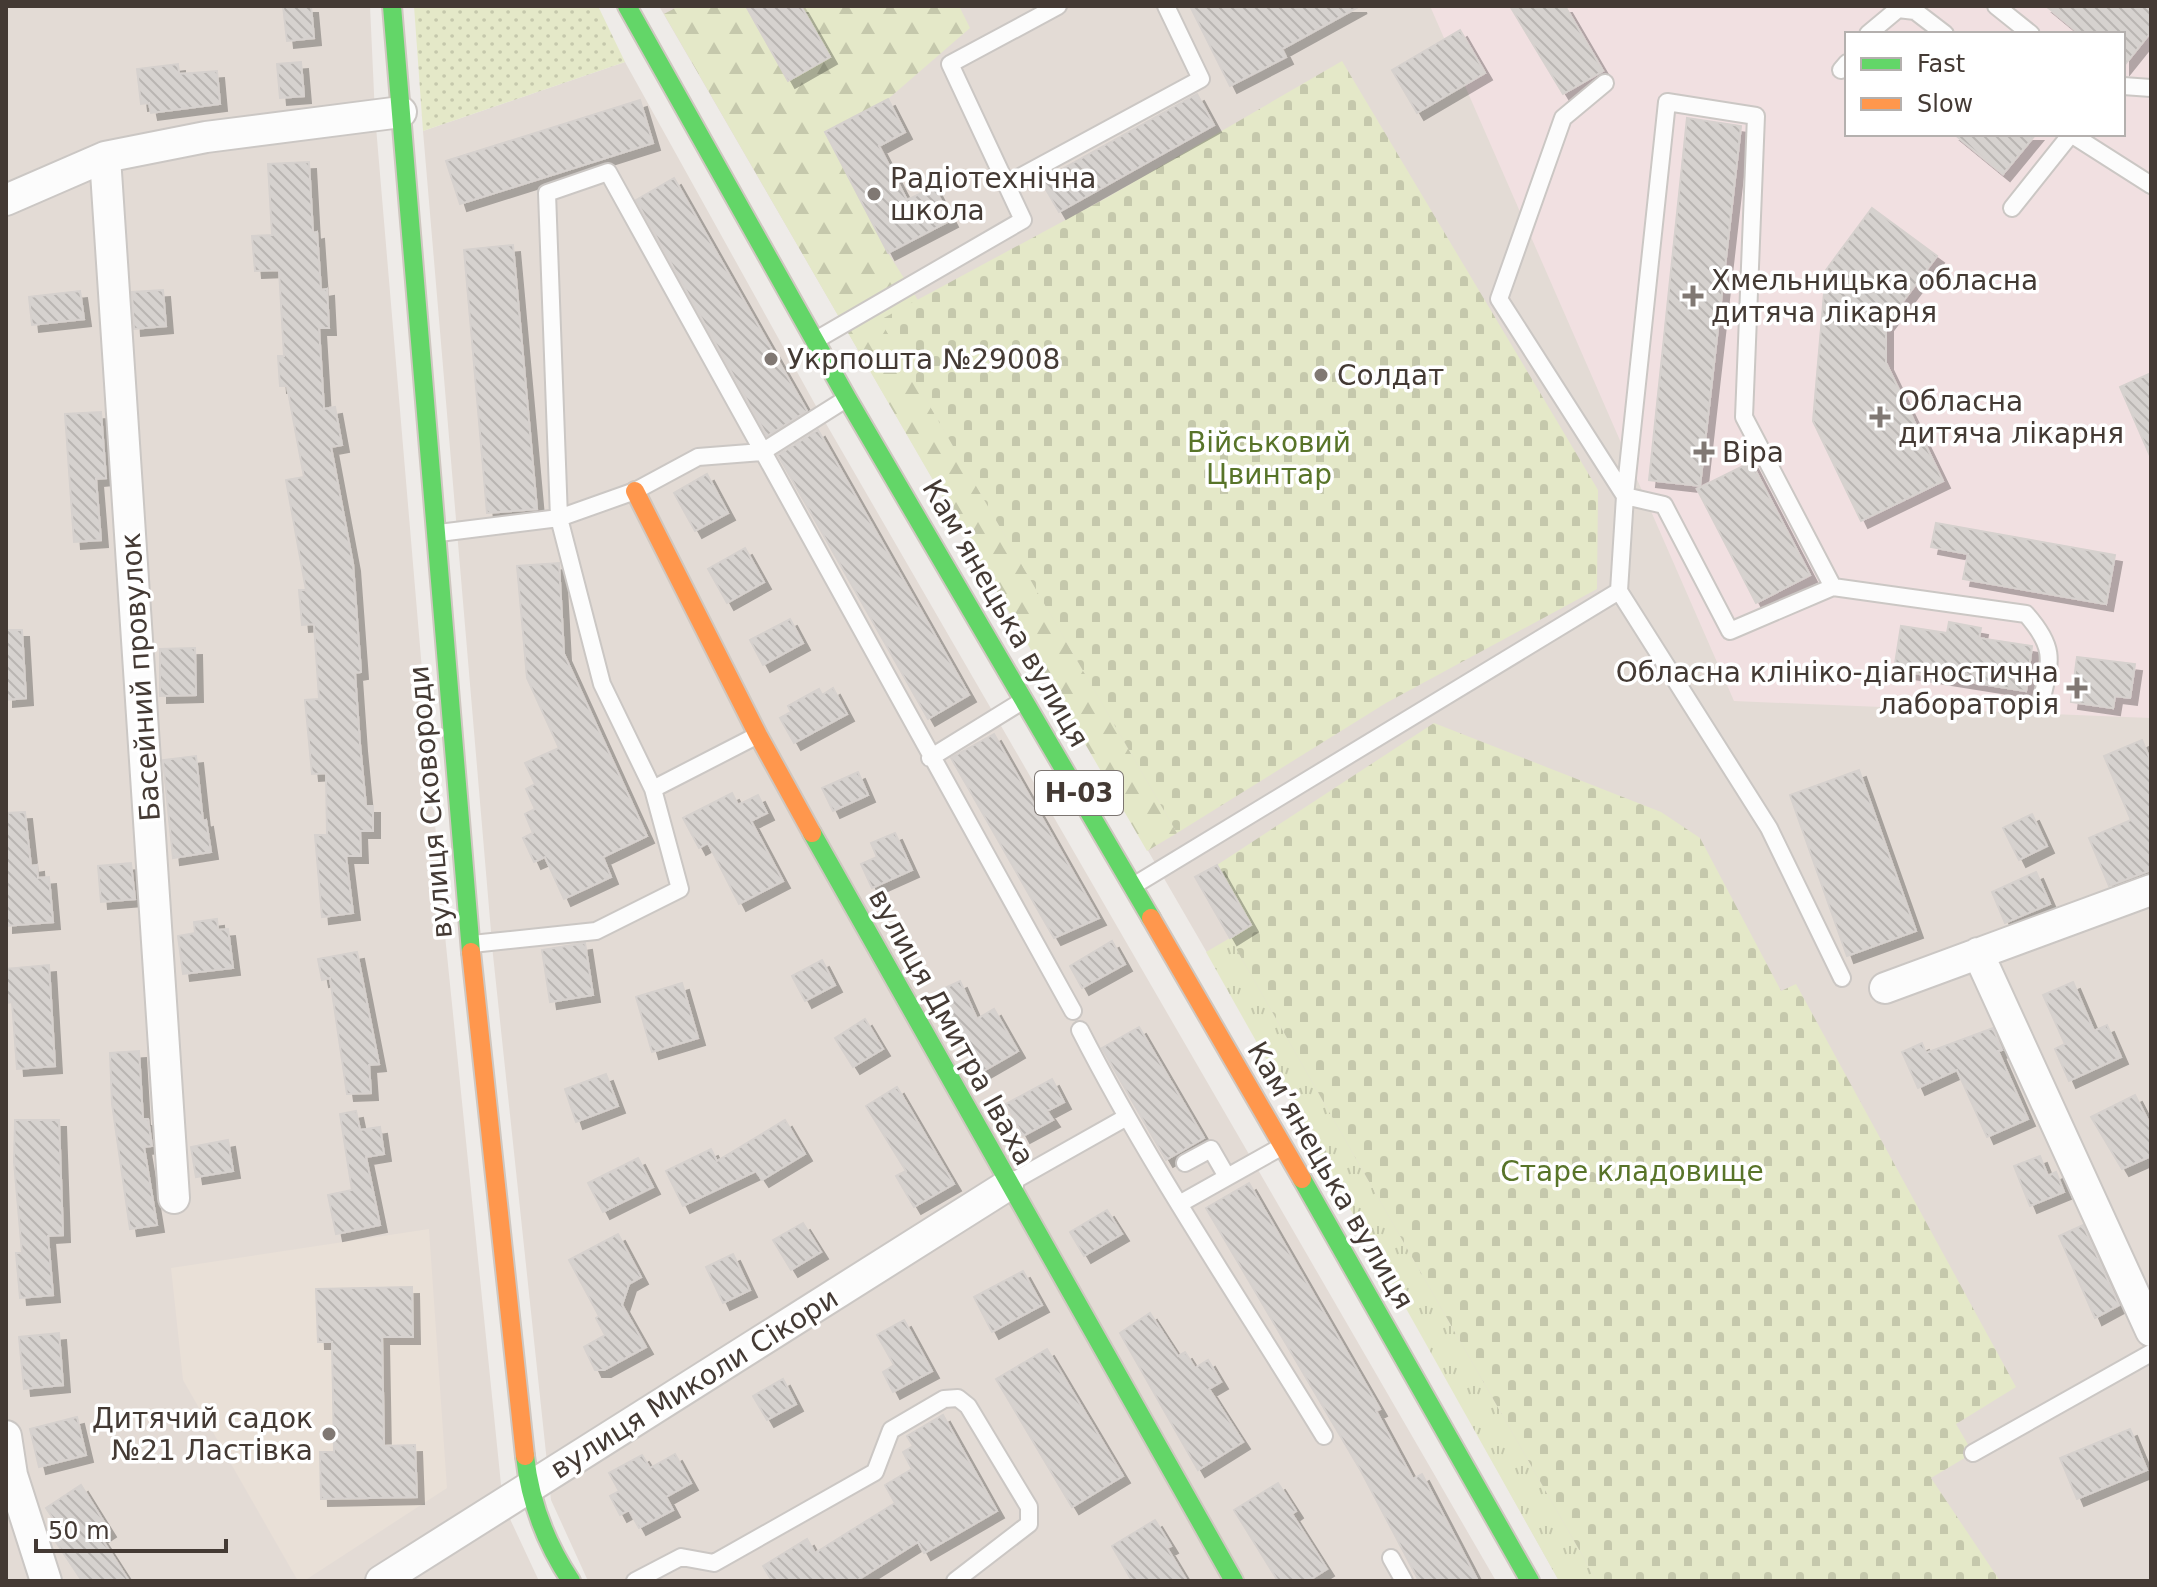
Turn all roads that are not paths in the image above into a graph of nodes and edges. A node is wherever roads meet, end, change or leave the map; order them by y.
1 (392, 6) edge
2 (627, 6) edge
3 (1058, 6) edge
4 (1166, 6) edge
5 (1996, 6) edge
6 (1870, 32) edge
7 (1942, 32) edge
8 (2028, 32) edge
9 (1605, 83) dead end
10 (2125, 86) edge
11 (2148, 86) edge
12 (401, 112) junction
13 (2069, 136) edge
14 (2074, 136) edge
15 (105, 157) junction
16 (1007, 184) junction
17 (2151, 185) edge
18 (6, 200) edge
19 (2012, 208) dead end
20 (815, 341) junction
21 (847, 398) junction
22 (762, 452) junction
23 (635, 491) junction
24 (1625, 496) junction
25 (559, 518) junction
26 (435, 533) junction
27 (1833, 587) junction
28 (1619, 591) junction
29 (1025, 699) junction
30 (2041, 702) dead end
31 (758, 735) junction
32 (930, 758) junction
33 (653, 789) junction
34 (1132, 886) junction
35 (2151, 890) edge
36 (470, 944) junction
37 (1978, 953) junction
38 (1842, 978) dead end
39 (1885, 988) dead end
40 (1073, 1011) dead end
41 (1080, 1030) dead end
42 (1125, 1118) junction
43 (1282, 1146) junction
44 (1185, 1163) dead end
45 (1226, 1175) junction
46 (1008, 1185) junction
47 (174, 1198) dead end
48 (1181, 1203) junction
49 (2151, 1331) edge
50 (2151, 1353) edge
51 (6, 1436) edge
52 (1324, 1436) dead end
53 (1973, 1453) dead end
54 (528, 1488) junction
55 (1391, 1558) dead end
56 (46, 1581) edge
57 (381, 1581) edge
58 (571, 1581) edge
59 (635, 1581) edge
60 (955, 1581) edge
61 (1234, 1581) edge
62 (1404, 1581) edge
63 (1530, 1581) edge

1 - 12 main road, вулиця Сковороди
2 - 20 main road, Камʼянецька вулиця / Н-03
3 - 16 lane
4 - 16 lane
5 - 8 lane
6 - 7 lane
9 - 24 lane
10 - 11 lane
12 - 15 street
12 - 26 main road, вулиця Сковороди
13 - 19 lane
14 - 17 lane
15 - 18 street
15 - 47 street, Басейний провулок
16 - 20 lane
20 - 21 main road, Камʼянецька вулиця / Н-03
21 - 22 lane
21 - 29 main road, Камʼянецька вулиця / Н-03
22 - 23 lane
22 - 25 lane
22 - 32 lane
23 - 25 lane
23 - 31 main road, вулиця Дмитра Іваха
24 - 27 lane
24 - 27 lane
24 - 28 lane
25 - 26 lane
25 - 33 lane
26 - 36 main road, вулиця Сковороди
27 - 30 lane
28 - 34 lane
28 - 38 lane
29 - 32 lane
29 - 34 main road, Камʼянецька вулиця / Н-03
31 - 33 lane
31 - 46 main road, вулиця Дмитра Іваха
32 - 40 lane
33 - 36 lane
34 - 43 main road, Камʼянецька вулиця / Н-03
35 - 37 street
36 - 54 main road, вулиця Сковороди
37 - 39 street
37 - 49 street
41 - 42 lane
42 - 46 lane
42 - 48 lane
43 - 45 lane
43 - 63 main road, Камʼянецька вулиця / Н-03
44 - 45 lane
45 - 48 lane
46 - 54 street, вулиця Миколи Сікори
46 - 61 main road, вулиця Дмитра Іваха
48 - 52 lane
50 - 53 lane
51 - 56 street
54 - 57 street, вулиця Миколи Сікори
54 - 58 main road, вулиця Сковороди
55 - 62 lane
59 - 60 lane

